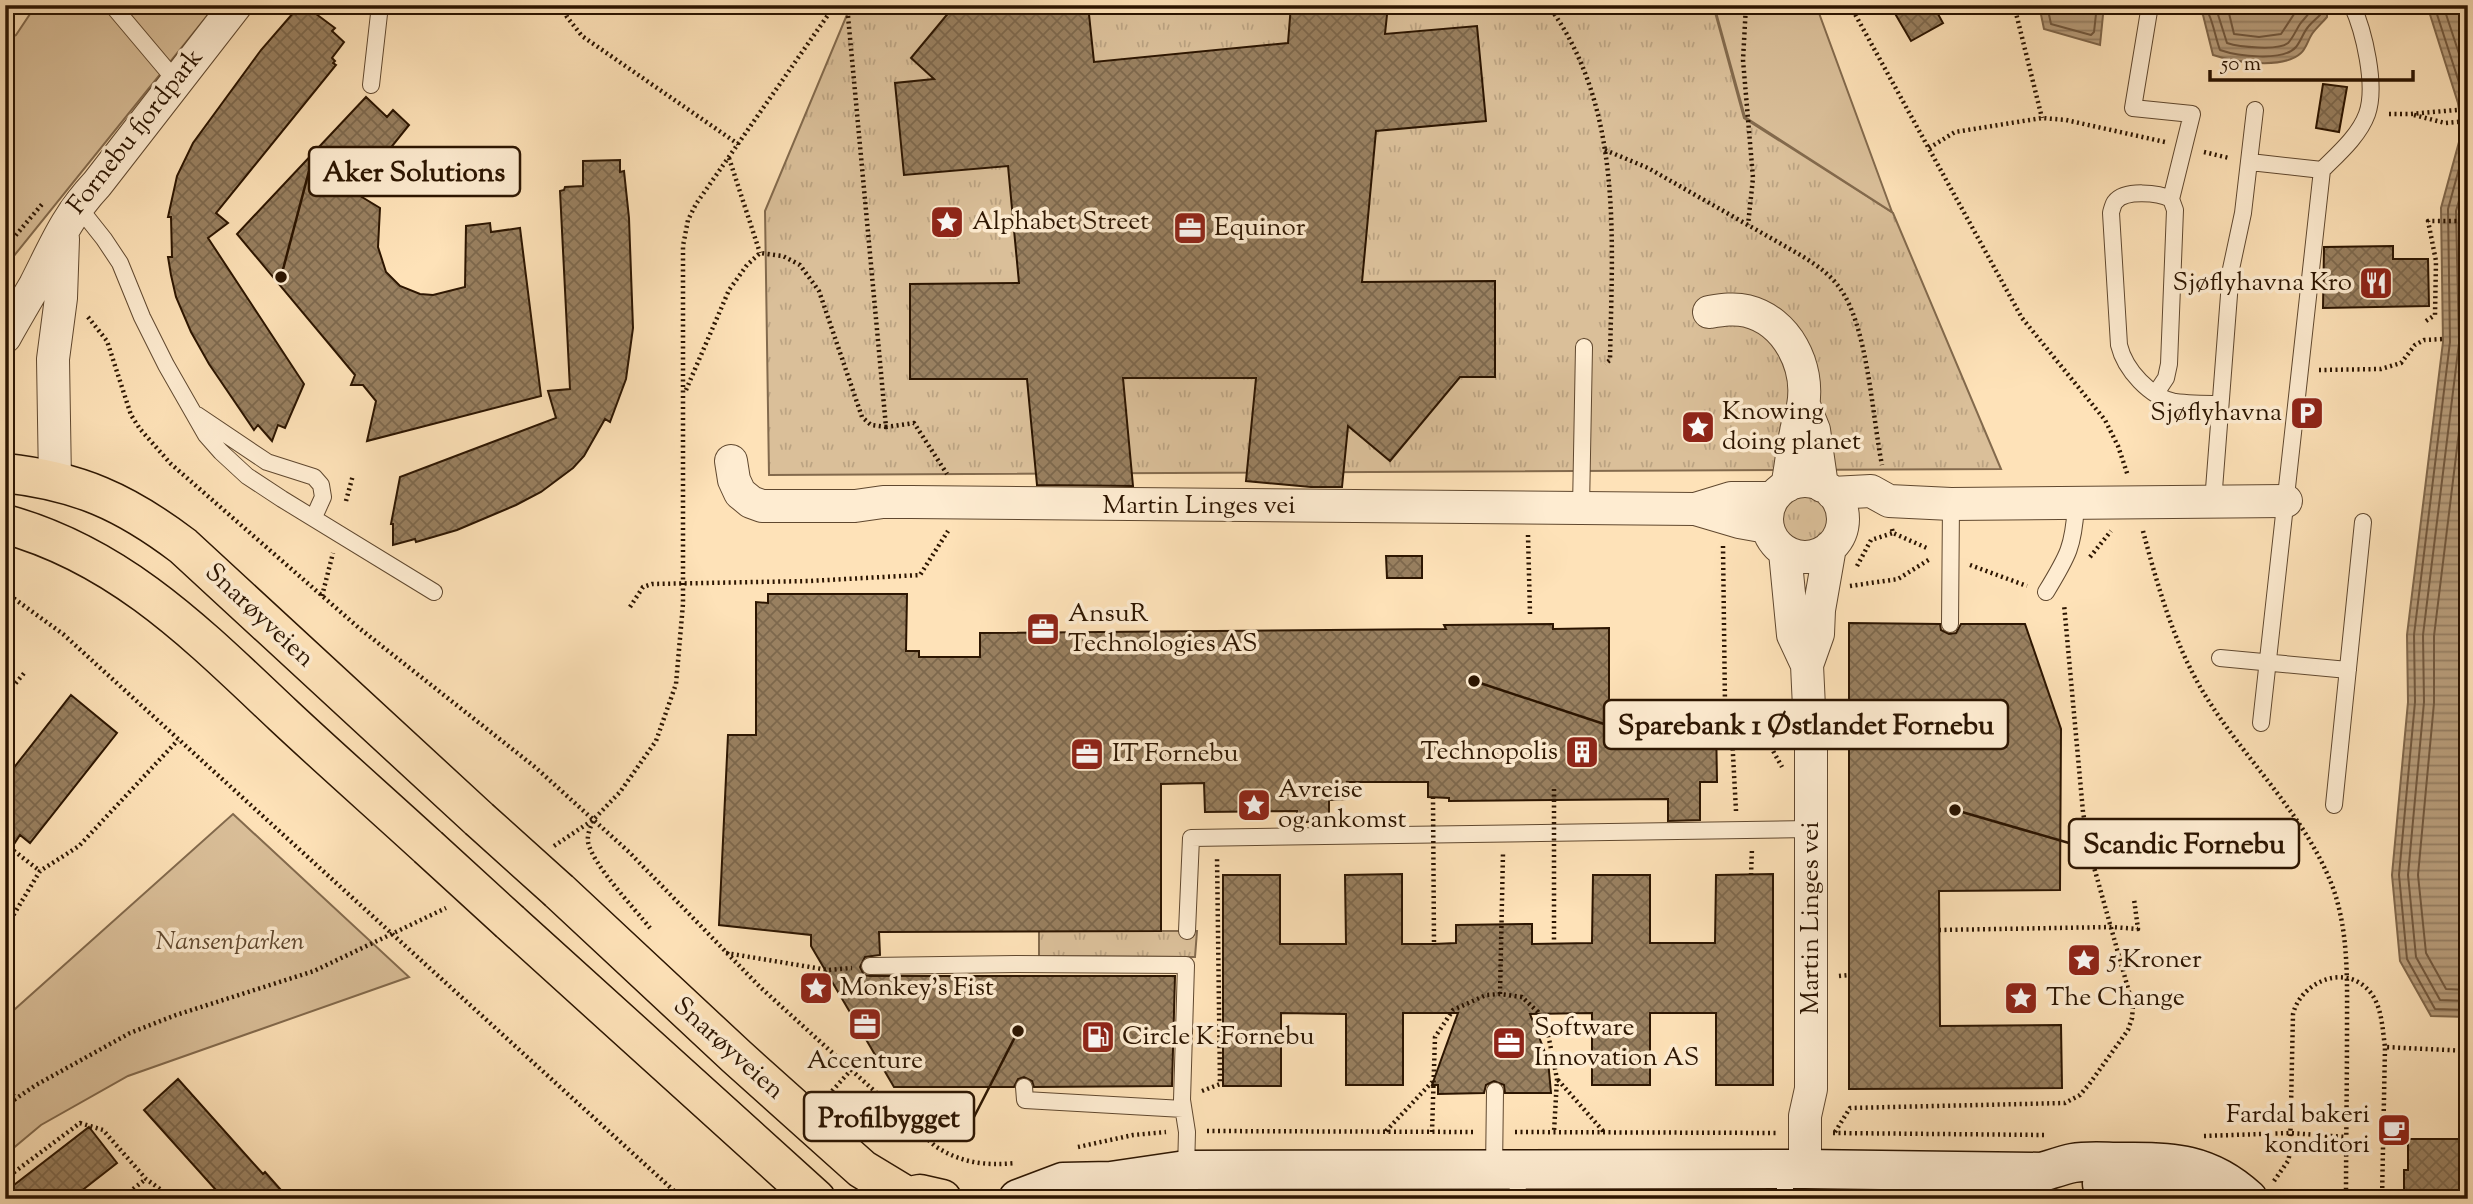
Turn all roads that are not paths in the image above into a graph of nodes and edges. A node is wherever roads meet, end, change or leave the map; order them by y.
1 (112, 5) edge
2 (236, 5) edge
3 (380, 5) edge
4 (2150, 5) edge
5 (2352, 5) edge
6 (176, 81) junction
7 (371, 85) dead end
8 (2255, 110) dead end
9 (2250, 162) junction
10 (2322, 170) junction
11 (2171, 199) junction
12 (70, 216) junction
13 (1709, 312) dead end
14 (5, 337) edge
15 (1584, 347) dead end
16 (2157, 393) junction
17 (2220, 404) junction
18 (1804, 405) junction
19 (192, 411) junction
20 (731, 461) dead end
21 (5, 472) edge
22 (55, 481) junction
23 (1827, 489) junction
24 (1889, 501) junction
25 (2286, 501) junction
26 (2213, 502) junction
27 (2076, 503) junction
28 (1951, 504) junction
29 (1581, 508) junction
30 (1778, 516) junction
31 (314, 517) junction
32 (2363, 522) dead end
33 (5, 524) edge
34 (1836, 536) junction
35 (434, 592) dead end
36 (2046, 593) road end
37 (1950, 624) dead end
38 (2220, 658) dead end
39 (2268, 662) junction
40 (1807, 665) junction
41 (2348, 670) junction
42 (2261, 723) dead end
43 (2334, 805) dead end
44 (1810, 829) junction
45 (1187, 931) dead end
46 (870, 966) road end
47 (1024, 1087) dead end
48 (1495, 1091) dead end
49 (1183, 1105) junction
50 (1186, 1170) junction
51 (1792, 1179) edge
52 (1510, 1180) edge
53 (2027, 1181) edge
54 (1097, 1190) edge
55 (2260, 1191) edge
56 (914, 1198) edge
57 (816, 1199) edge
58 (1018, 1199) edge
59 (2200, 1199) edge

1 - 6 lane
2 - 6 street, Fornebu fjordpark
3 - 7 lane
4 - 11 lane
5 - 10 lane
6 - 12 street, Fornebu fjordpark
8 - 9 lane
9 - 10 lane
9 - 17 lane
10 - 25 lane
11 - 16 lane
11 - 16 lane
12 - 14 street, Fornebu fjordpark
12 - 19 lane
12 - 22 street, Fornebu fjordpark
13 - 18 street, Martin Linges vei
15 - 29 lane
16 - 17 lane
17 - 26 lane
18 - 23 street, Martin Linges vei
18 - 30 street, Martin Linges vei
19 - 31 lane
19 - 31 lane
20 - 29 street, Martin Linges vei
21 - 22 main road, Snarøyveien
22 - 56 main road, Snarøyveien, bridge
23 - 24 street
23 - 30 street
23 - 34 street
24 - 28 street
24 - 34 street
25 - 26 street
25 - 39 lane
26 - 27 street
27 - 28 street
27 - 36 lane
28 - 37 lane
29 - 30 street, Martin Linges vei
30 - 34 street
30 - 40 street, Martin Linges vei
31 - 35 lane
32 - 41 lane
33 - 57 main road, Snarøyveien, bridge
34 - 40 street, Martin Linges vei
38 - 39 lane
39 - 41 lane
39 - 42 lane
40 - 44 street, Martin Linges vei
41 - 43 lane
44 - 45 lane
44 - 51 street, Martin Linges vei
46 - 49 lane
47 - 49 lane
48 - 52 lane
49 - 50 lane
50 - 52 street
50 - 54 street
51 - 52 street
51 - 53 street
53 - 55 street
53 - 59 street
54 - 58 street

